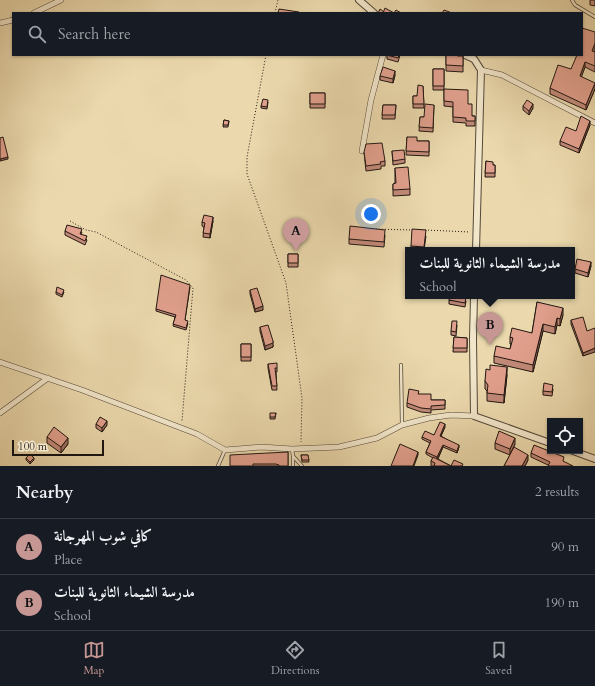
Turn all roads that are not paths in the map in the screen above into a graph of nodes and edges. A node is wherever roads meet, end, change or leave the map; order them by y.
1 (61, 0) edge
2 (359, 0) edge
3 (572, 0) edge
4 (36, 12) edge
5 (373, 12) edge
6 (595, 17) edge
7 (12, 20) edge
8 (0, 23) edge
9 (383, 56) edge
10 (467, 56) edge
11 (481, 70) junction
12 (595, 123) edge
13 (362, 151) dead end
14 (476, 247) edge
15 (474, 299) edge
16 (0, 362) edge
17 (401, 365) dead end
18 (48, 378) junction
19 (0, 413) edge
20 (474, 416) junction
21 (402, 426) junction
22 (547, 442) edge
23 (292, 449) junction
24 (225, 450) junction
25 (581, 454) edge
26 (293, 456) junction
27 (595, 459) edge
28 (218, 466) edge
29 (293, 466) edge
30 (302, 466) edge

1 - 4 street
2 - 5 street
3 - 6 lane
7 - 8 street
9 - 13 street
10 - 11 street
11 - 12 street
11 - 14 street
15 - 20 street
16 - 18 street
17 - 21 lane
18 - 19 street
18 - 24 street
20 - 21 street
20 - 22 street
21 - 23 street
23 - 24 street
23 - 26 lane
24 - 28 lane
25 - 27 street
26 - 29 lane
26 - 30 lane

